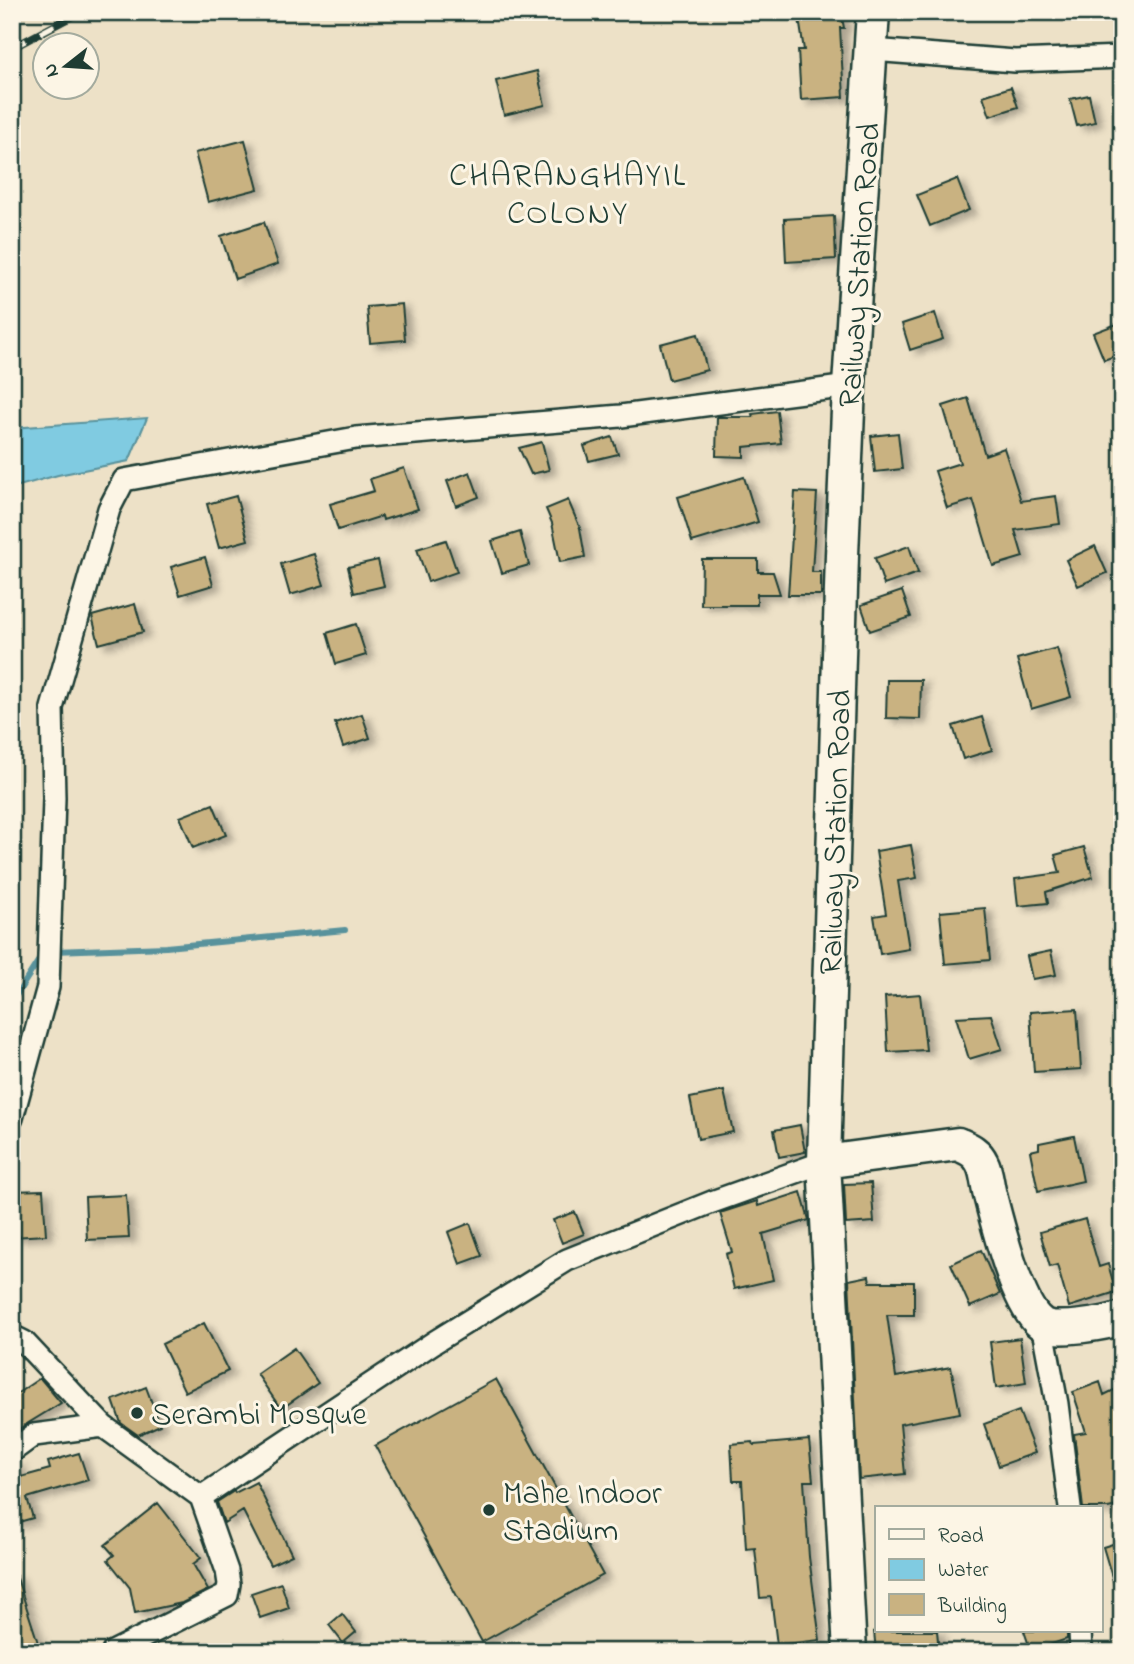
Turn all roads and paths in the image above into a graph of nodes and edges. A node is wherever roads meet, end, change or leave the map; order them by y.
1 (873, 12) edge
2 (872, 50) junction
3 (1122, 57) edge
4 (849, 386) junction
5 (12, 1118) edge
6 (824, 1162) junction
7 (1122, 1318) edge
8 (1042, 1324) junction
9 (12, 1336) edge
10 (103, 1426) junction
11 (12, 1451) edge
12 (201, 1497) junction
13 (1070, 1506) edge
14 (1080, 1632) edge
15 (113, 1652) edge
16 (850, 1652) edge
17 (1081, 1652) edge

1 - 2 street, Railway Station Road
2 - 3 street
2 - 4 street, Railway Station Road
4 - 5 street
4 - 6 street, Railway Station Road
6 - 8 street
6 - 12 street
6 - 16 street, Railway Station Road
7 - 8 street
8 - 13 street
9 - 10 street
10 - 11 street
10 - 12 street
12 - 15 street
14 - 17 street

